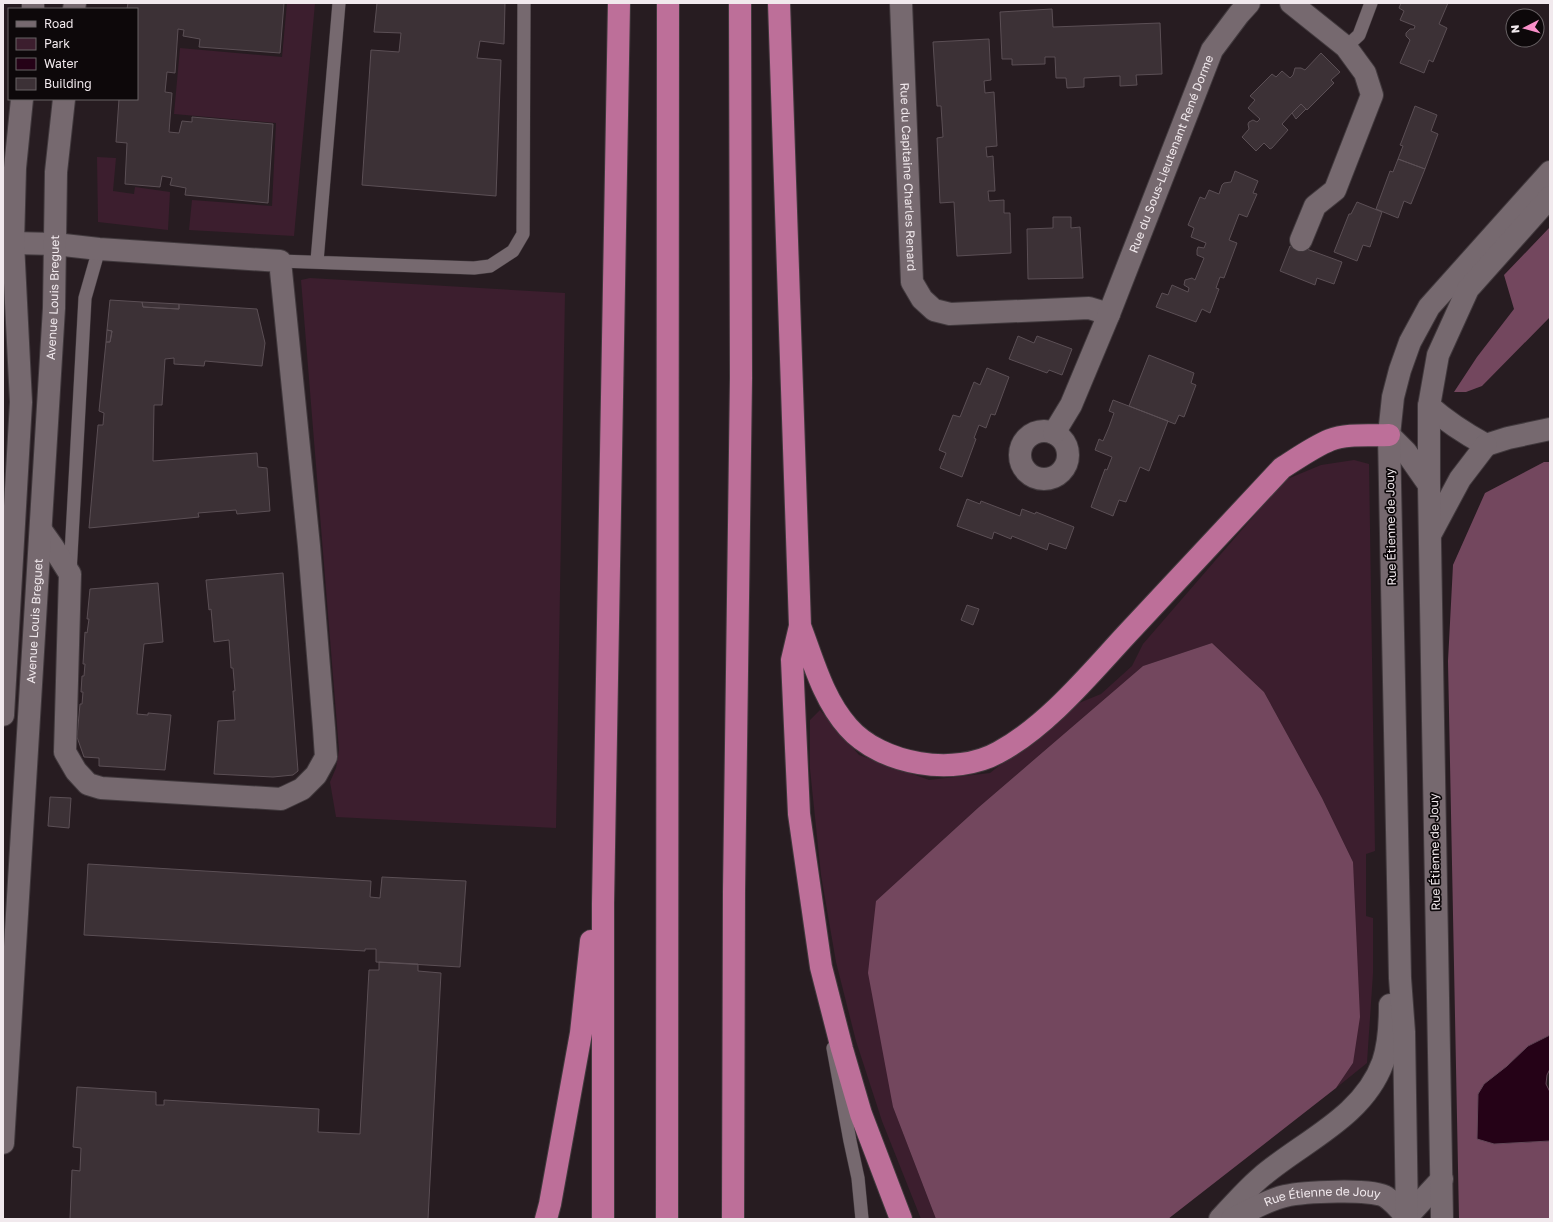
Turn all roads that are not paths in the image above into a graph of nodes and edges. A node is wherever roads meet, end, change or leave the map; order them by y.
1 (339, 3) edge
2 (524, 3) edge
3 (619, 3) edge
4 (668, 3) edge
5 (740, 3) edge
6 (779, 3) edge
7 (901, 3) edge
8 (1291, 3) edge
9 (1371, 3) edge
10 (1237, 7) edge
11 (1346, 47) junction
12 (22, 100) edge
13 (64, 100) edge
14 (1550, 172) edge
15 (1550, 197) edge
16 (1301, 240) dead end
17 (13, 243) junction
18 (55, 244) junction
19 (99, 249) junction
20 (280, 261) junction
21 (318, 261) junction
22 (1109, 314) junction
23 (1429, 406) junction
24 (1550, 429) edge
25 (1054, 433) dead end
26 (1389, 435) junction
27 (1486, 446) junction
28 (1429, 485) junction
29 (41, 530) junction
30 (1430, 535) junction
31 (8, 555) edge
32 (70, 574) junction
33 (800, 626) junction
34 (3, 714) edge
35 (603, 904) junction
36 (822, 967) junction
37 (1400, 978) junction
38 (3, 1143) edge
39 (1442, 1180) junction
40 (546, 1219) edge
41 (603, 1219) edge
42 (667, 1219) edge
43 (733, 1219) edge
44 (862, 1219) edge
45 (901, 1219) edge
46 (1220, 1219) edge
47 (1232, 1219) edge
48 (1407, 1219) edge
49 (1442, 1219) edge

1 - 21 lane
2 - 21 lane
3 - 35 highway
4 - 42 highway
5 - 43 highway
6 - 33 highway
7 - 22 main road, Rue du Capitaine Charles Renard
8 - 11 main road
9 - 11 lane
10 - 22 main road, Rue du Sous-Lieutenant René Dorme
11 - 16 main road
12 - 17 main road
13 - 18 main road, Avenue Louis Breguet
14 - 26 main road, Rue Étienne de Jouy
15 - 23 main road, Rue Étienne de Jouy
17 - 18 main road
17 - 31 main road
18 - 19 main road
18 - 29 main road, Avenue Louis Breguet
19 - 20 main road
19 - 32 lane
20 - 21 lane
20 - 32 main road
22 - 25 main road, Rue du Sous-Lieutenant René Dorme
23 - 27 main road
23 - 28 main road, Rue Étienne de Jouy
24 - 27 main road
26 - 28 main road, Rue Étienne de Jouy
26 - 33 highway
26 - 37 main road, Rue Étienne de Jouy
27 - 30 main road
28 - 30 main road, Rue Étienne de Jouy
29 - 32 main road
29 - 38 main road, Avenue Louis Breguet
30 - 39 main road, Rue Étienne de Jouy
31 - 34 main road
33 - 36 highway
35 - 40 highway
35 - 41 highway
36 - 44 lane
36 - 45 highway
37 - 46 main road
37 - 48 main road, Rue Étienne de Jouy
39 - 48 main road
39 - 49 main road, Rue Étienne de Jouy
47 - 48 main road, Rue Étienne de Jouy

